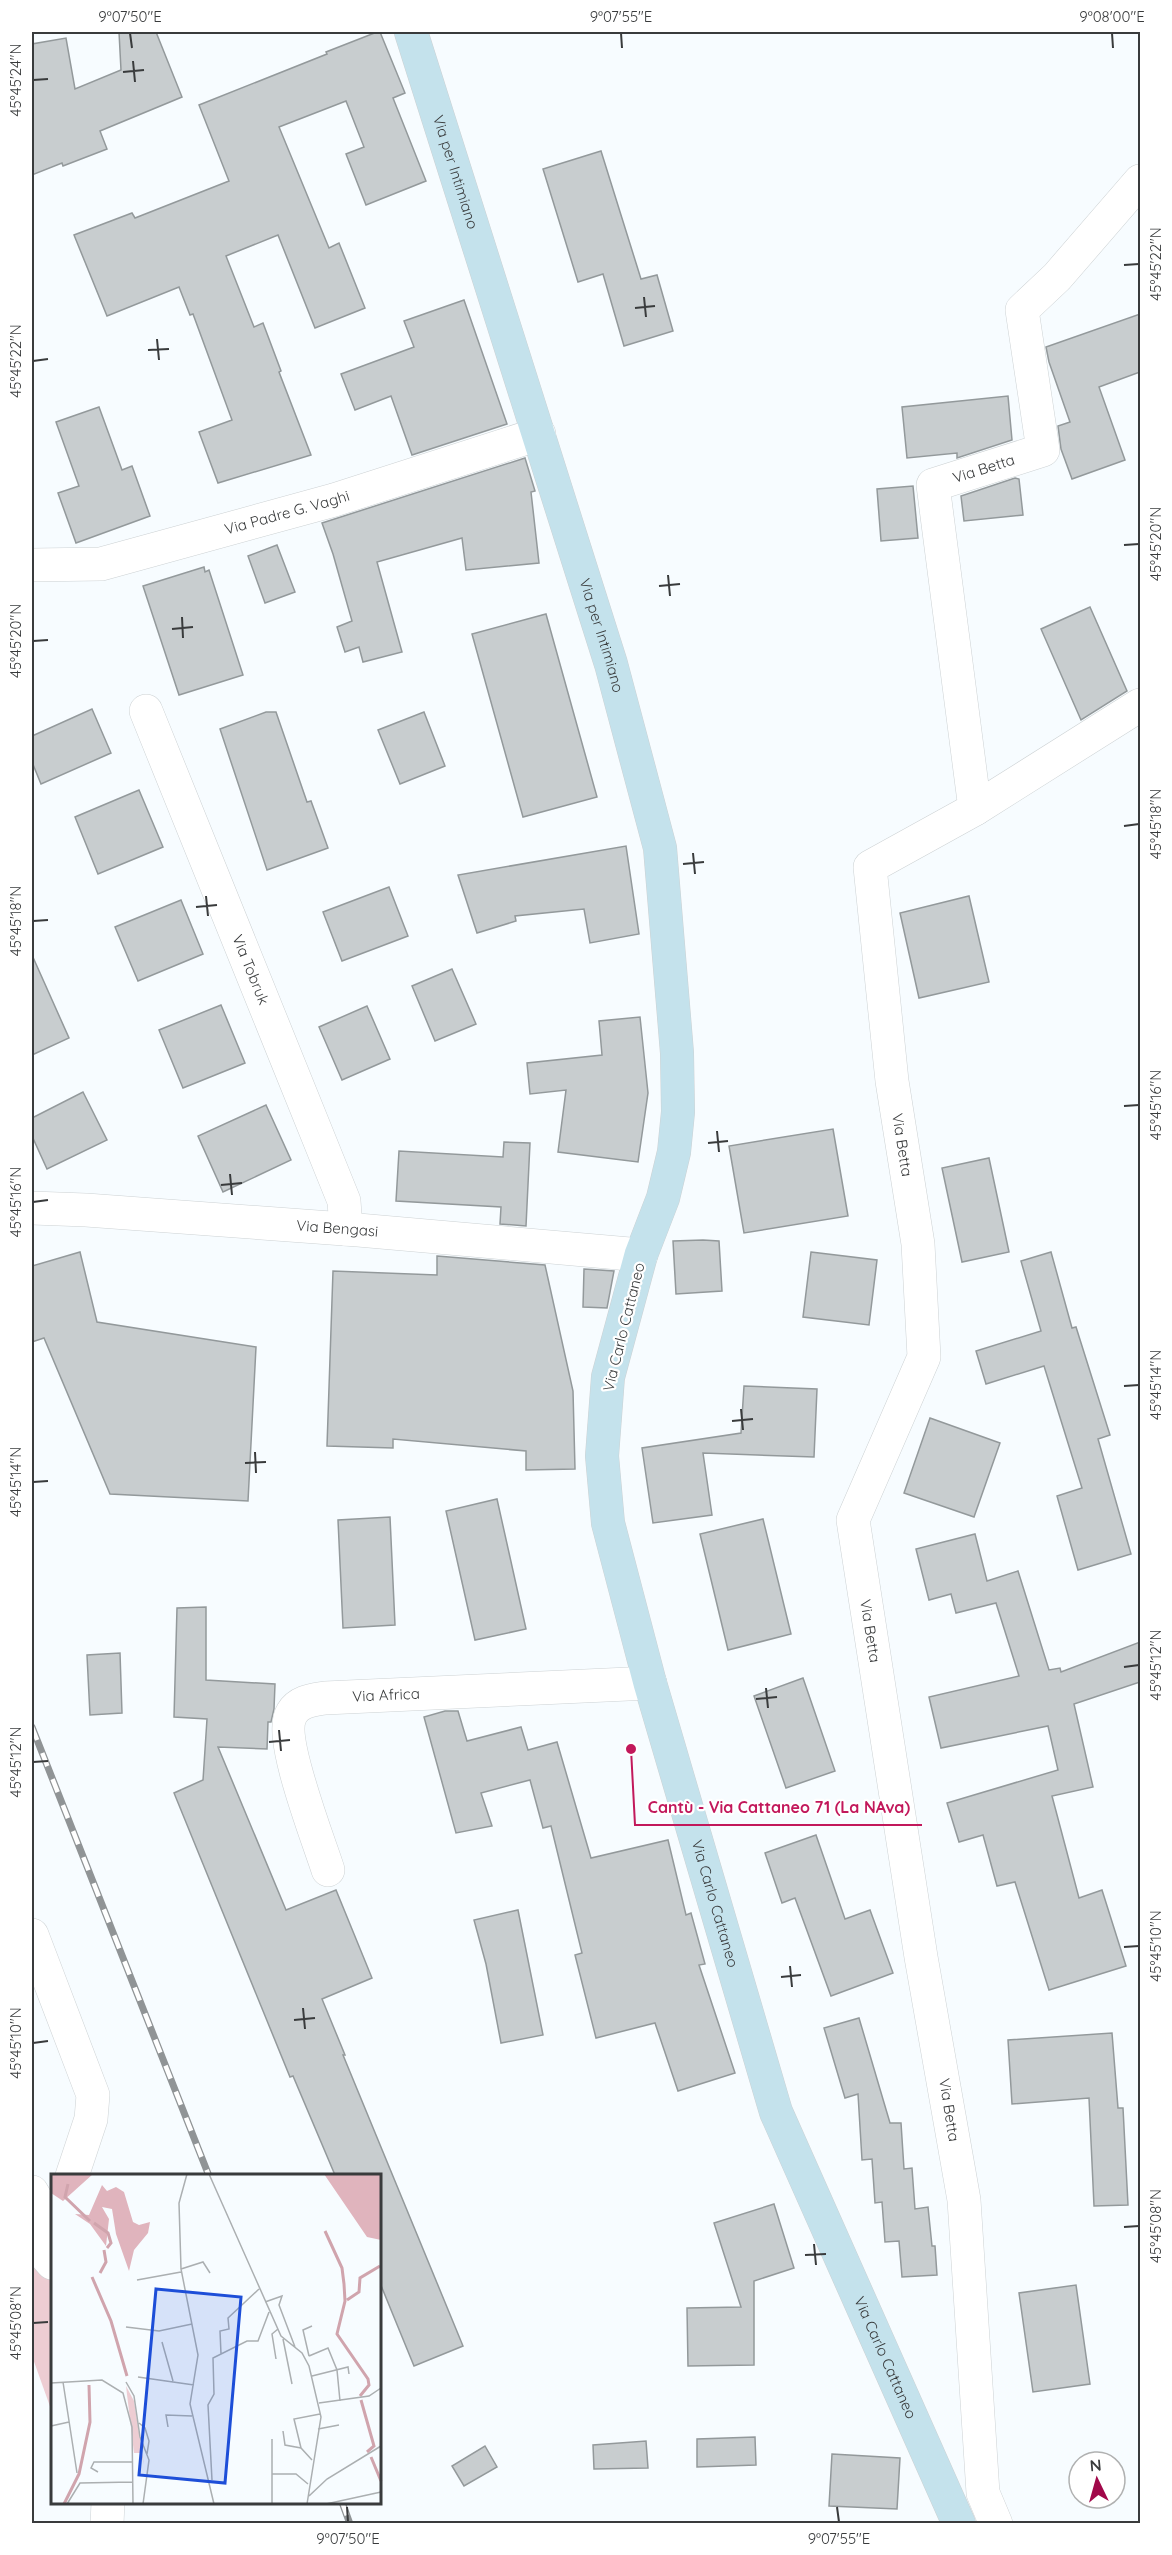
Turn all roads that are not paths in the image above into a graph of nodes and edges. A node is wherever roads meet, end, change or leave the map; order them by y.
1 (411, 32) edge
2 (1140, 181) edge
3 (539, 434) junction
4 (32, 566) edge
5 (1140, 705) edge
6 (146, 711) dead end
7 (975, 809) junction
8 (32, 1208) edge
9 (346, 1229) junction
10 (641, 1255) junction
11 (650, 1683) junction
12 (328, 1870) dead end
13 (32, 1935) edge
14 (72, 2174) edge
15 (32, 2192) edge
16 (51, 2224) edge
17 (32, 2240) edge
18 (51, 2262) edge
19 (108, 2504) edge
20 (107, 2523) edge
21 (959, 2523) edge
22 (996, 2523) edge

1 - 3 street, Via per Intimiano
2 - 7 street, Via Betta
3 - 4 street, Via Padre G. Vaghi
3 - 10 street, Via per Intimiano
5 - 7 street, Via Betta
6 - 9 street, Via Tobruk
7 - 22 street, Via Betta
8 - 9 street, Via Bengasi
9 - 10 street, Via Bengasi
10 - 11 street, Via Carlo Cattaneo
11 - 12 street, Via Africa
11 - 21 street, Via Carlo Cattaneo
13 - 14 street
15 - 16 street
17 - 18 street
19 - 20 street

